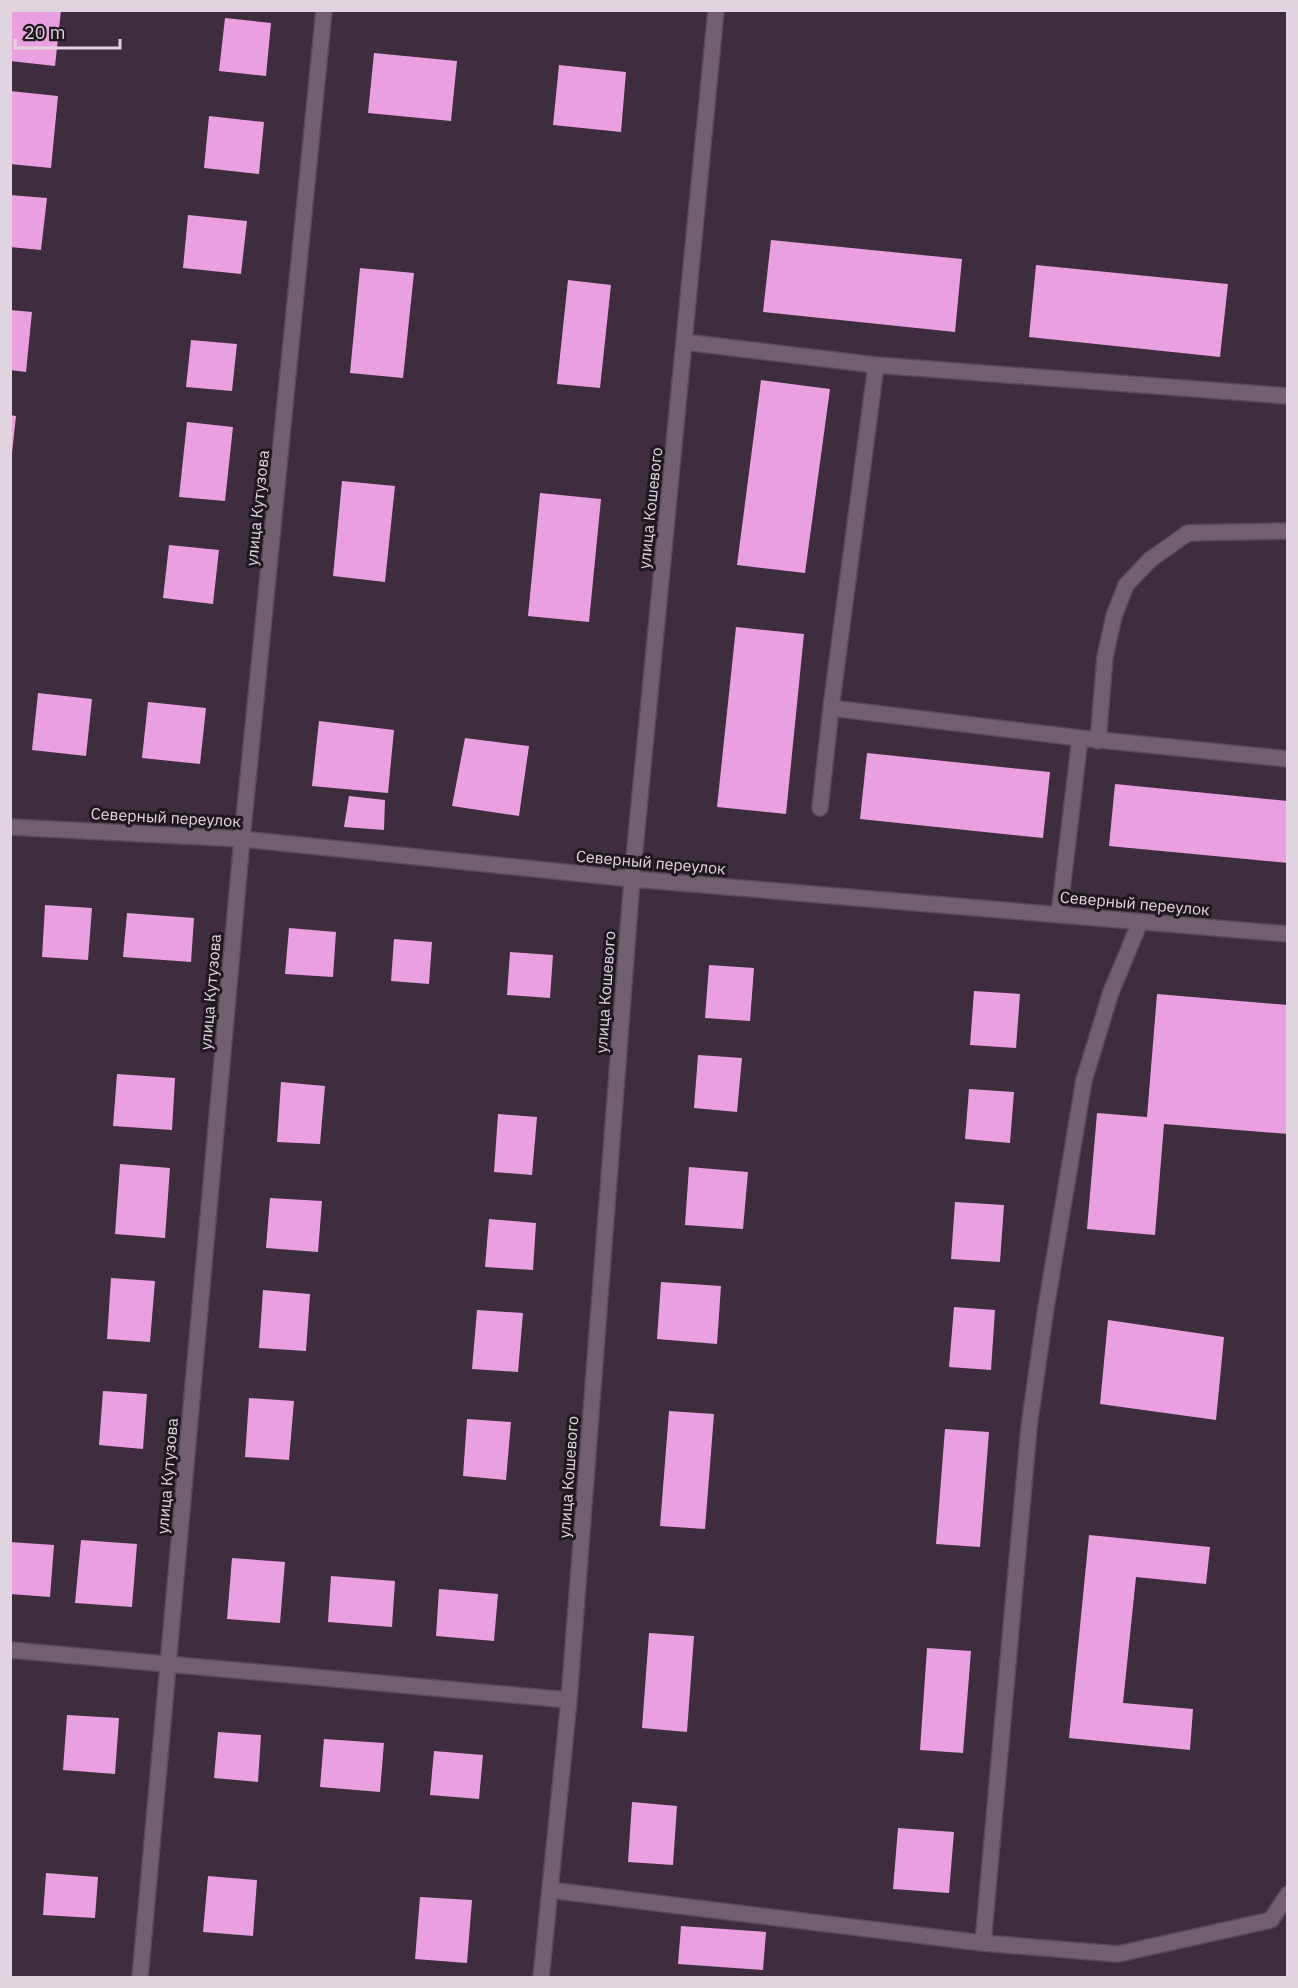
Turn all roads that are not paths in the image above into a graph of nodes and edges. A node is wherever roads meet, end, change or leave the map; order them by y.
1 (324, 10) edge
2 (716, 10) edge
3 (684, 342) junction
4 (876, 365) junction
5 (1287, 396) edge
6 (1287, 531) edge
7 (831, 708) junction
8 (1080, 738) junction
9 (1098, 741) junction
10 (1287, 759) edge
11 (820, 808) dead end
12 (10, 827) edge
13 (242, 839) junction
14 (632, 879) junction
15 (1059, 915) junction
16 (1140, 922) junction
17 (1287, 934) edge
18 (10, 1650) edge
19 (169, 1666) junction
20 (569, 1700) junction
21 (550, 1890) junction
22 (1287, 1894) edge
23 (983, 1943) junction
24 (140, 1977) edge
25 (541, 1977) edge

1 - 13 street, улица Кутузова
2 - 3 street, улица Кошевого
3 - 4 street
3 - 14 street, улица Кошевого
4 - 5 street
4 - 7 street
6 - 9 street
7 - 8 street
7 - 11 street
8 - 9 street
8 - 15 street
9 - 10 street
12 - 13 street, Северный переулок
13 - 14 street, Северный переулок
13 - 19 street, улица Кутузова
14 - 15 street, Северный переулок
14 - 20 street, улица Кошевого
15 - 16 street, Северный переулок
16 - 17 street, Северный переулок
16 - 23 street
18 - 19 street
19 - 20 street
19 - 24 street, улица Кутузова
20 - 21 street, улица Кошевого
21 - 23 street
21 - 25 street, улица Кошевого
22 - 23 street

